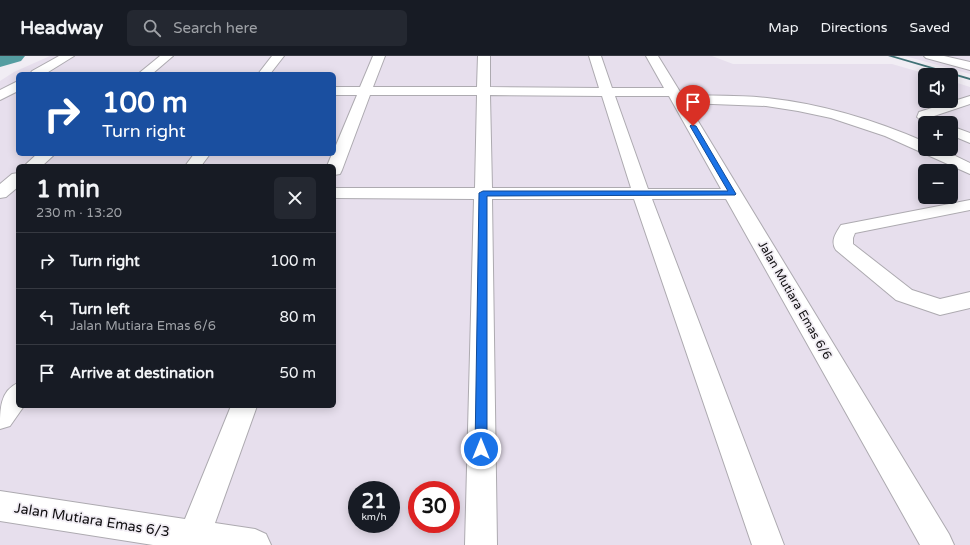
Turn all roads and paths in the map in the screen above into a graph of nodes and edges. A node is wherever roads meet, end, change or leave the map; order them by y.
1 (68, 56) edge
2 (167, 56) edge
3 (278, 56) edge
4 (379, 56) edge
5 (484, 56) edge
6 (595, 56) edge
7 (652, 56) edge
8 (930, 56) edge
9 (951, 58) edge
10 (970, 66) edge
11 (39, 72) edge
12 (147, 72) edge
13 (266, 72) edge
14 (16, 86) edge
15 (336, 91) edge
16 (365, 91) junction
17 (607, 91) junction
18 (484, 92) junction
19 (0, 96) edge
20 (675, 96) junction
21 (970, 100) edge
22 (924, 116) edge
23 (958, 133) edge
24 (970, 138) edge
25 (918, 144) edge
26 (44, 156) edge
27 (943, 156) edge
28 (34, 164) edge
29 (336, 165) edge
30 (970, 169) edge
31 (16, 180) edge
32 (5, 191) edge
33 (336, 193) edge
34 (483, 193) junction
35 (641, 193) junction
36 (732, 194) junction
37 (970, 205) edge
38 (970, 300) edge
39 (16, 397) edge
40 (243, 408) edge
41 (0, 418) edge
42 (0, 506) edge
43 (194, 536) junction
44 (255, 545) edge
45 (481, 545) edge
46 (768, 545) edge
47 (938, 545) edge

1 - 11 street
2 - 12 street
3 - 13 street
4 - 16 street
5 - 18 street
6 - 17 street
7 - 20 street, Jalan Mutiara Emas 6/6
8 - 9 street
9 - 10 street
14 - 19 street
15 - 16 street
16 - 18 street
16 - 29 street
17 - 18 street
17 - 20 street
17 - 35 street
18 - 34 street
20 - 25 street
20 - 36 street, Jalan Mutiara Emas 6/6
21 - 22 street
23 - 24 street
26 - 28 street
27 - 30 street
31 - 32 street
33 - 34 street
34 - 35 street
34 - 45 street
35 - 36 street
35 - 46 street
36 - 47 street, Jalan Mutiara Emas 6/6
37 - 38 street
39 - 41 street
40 - 43 street
42 - 43 street, Jalan Mutiara Emas 6/3
43 - 44 street, Jalan Mutiara Emas 6/3

